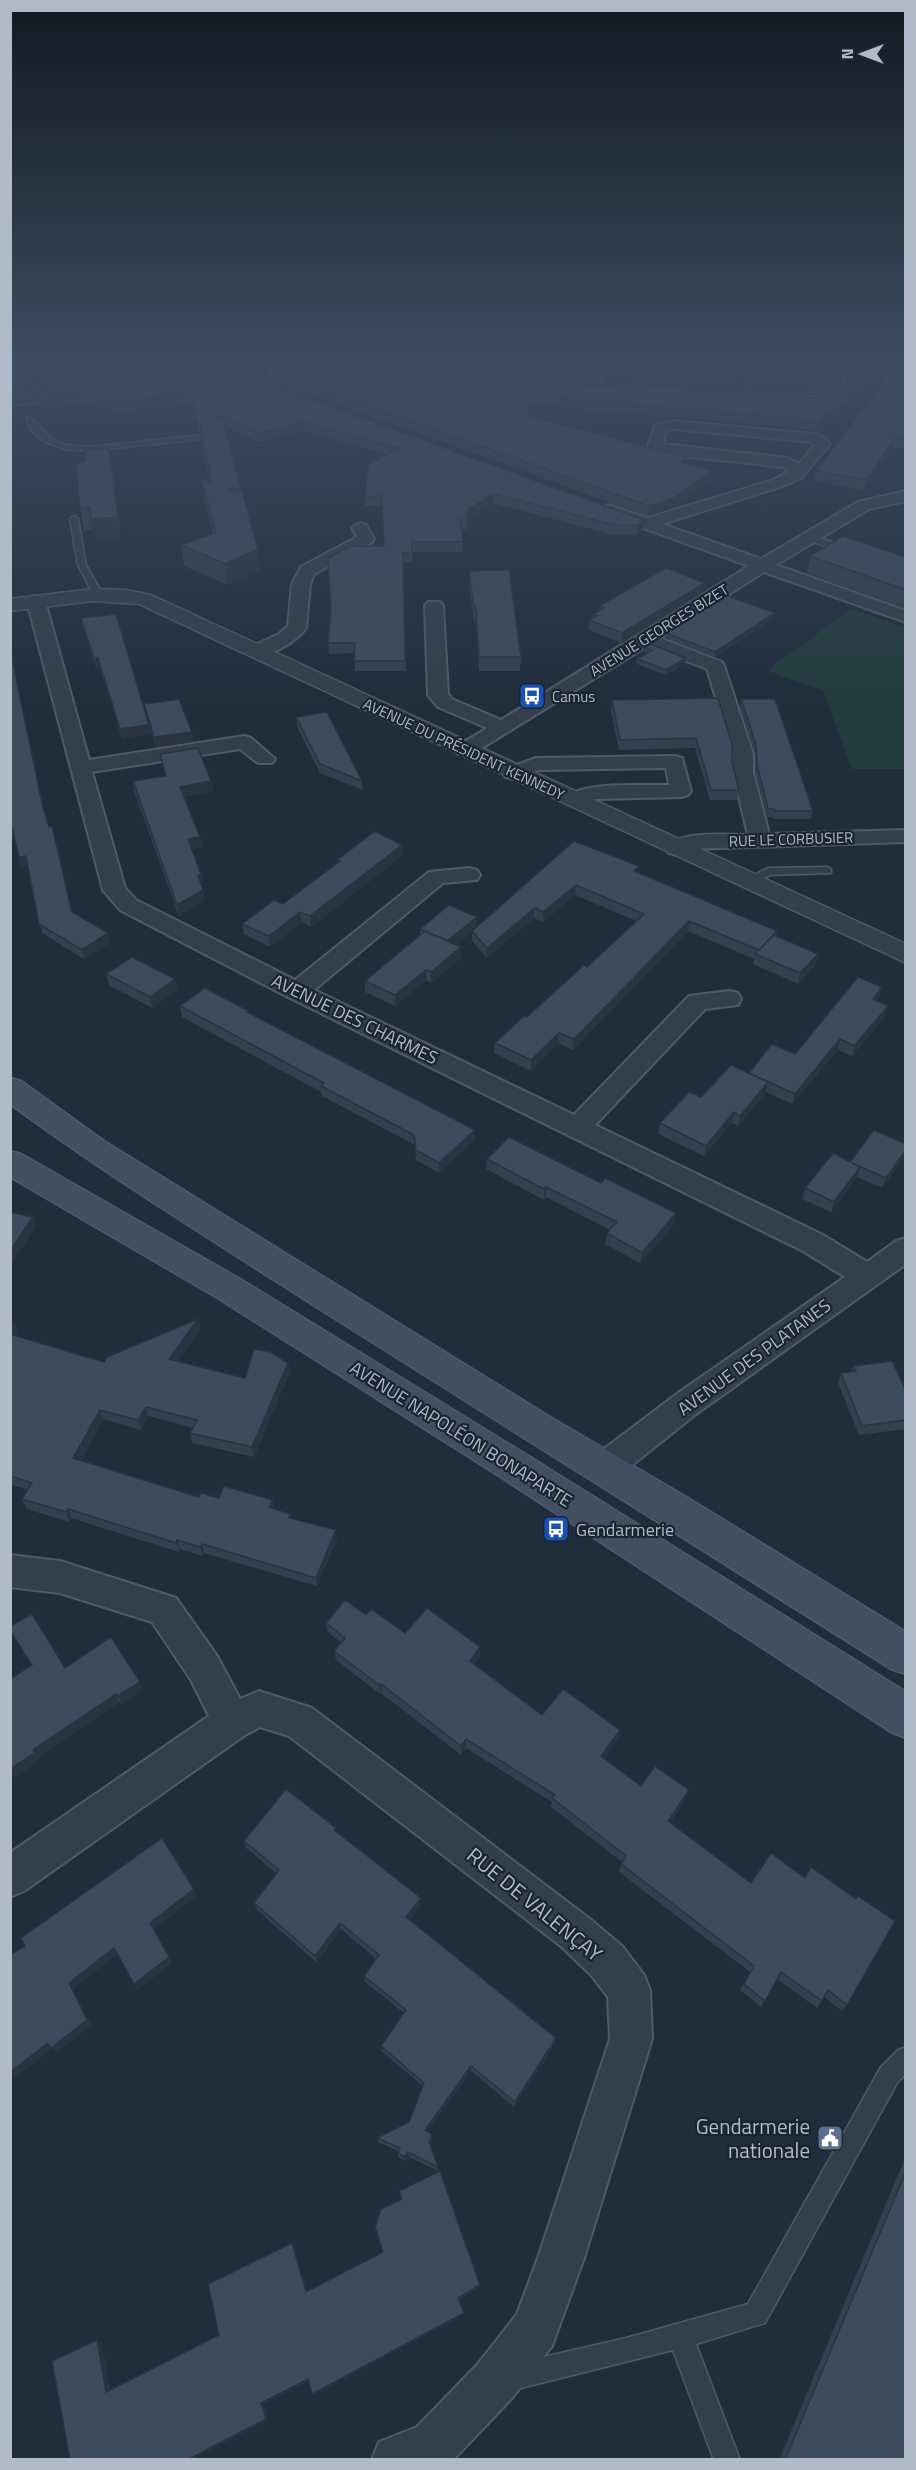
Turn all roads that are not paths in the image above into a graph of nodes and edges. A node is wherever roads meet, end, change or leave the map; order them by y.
1 (798, 473) edge
2 (796, 475) joint
3 (906, 496) edge
4 (590, 504) edge
5 (74, 519) dead end
6 (645, 524) junction
7 (360, 528) dead end
8 (810, 538) junction
9 (855, 552) edge
10 (762, 566) junction
11 (97, 593) junction
12 (36, 601) junction
13 (10, 605) edge
14 (434, 606) dead end
15 (906, 617) edge
16 (645, 639) junction
17 (257, 651) junction
18 (503, 728) junction
19 (465, 750) junction
20 (265, 759) dead end
21 (80, 768) junction
22 (513, 773) junction
23 (574, 800) junction
24 (906, 836) edge
25 (759, 840) junction
26 (677, 848) junction
27 (827, 871) dead end
28 (469, 875) dead end
29 (747, 882) junction
30 (906, 955) edge
31 (297, 991) junction
32 (729, 999) dead end
33 (10, 1089) edge
34 (10, 1112) edge
35 (578, 1127) junction
36 (93, 1149) junction
37 (10, 1162) edge
38 (906, 1250) edge
39 (867, 1276) junction
40 (604, 1468) junction
41 (10, 1571) edge
42 (906, 1654) edge
43 (906, 1717) edge
44 (231, 1722) junction
45 (10, 1877) edge
46 (906, 2058) edge
47 (680, 2335) junction
48 (495, 2381) junction
49 (397, 2460) edge
50 (727, 2460) edge

1 - 2 street
2 - 6 street
3 - 8 street, AVENUE GEORGES BIZET
4 - 6 street
5 - 11 lane
6 - 10 street
7 - 17 street
8 - 9 lane
8 - 10 street, AVENUE GEORGES BIZET
10 - 15 street
10 - 16 street, AVENUE GEORGES BIZET
11 - 12 street, AVENUE DU PRÉSIDENT KENNEDY
11 - 17 street, AVENUE DU PRÉSIDENT KENNEDY
12 - 13 street, AVENUE DU PRÉSIDENT KENNEDY
12 - 21 street, AVENUE DES CHARMES
14 - 18 street
16 - 18 street, AVENUE GEORGES BIZET
16 - 25 street
17 - 19 street, AVENUE DU PRÉSIDENT KENNEDY
18 - 19 street, AVENUE GEORGES BIZET
19 - 22 street, AVENUE DU PRÉSIDENT KENNEDY
20 - 21 street
21 - 31 street, AVENUE DES CHARMES
22 - 23 street, AVENUE DU PRÉSIDENT KENNEDY
22 - 23 street
23 - 26 street, AVENUE DU PRÉSIDENT KENNEDY
24 - 25 street, RUE LE CORBUSIER
25 - 26 street, RUE LE CORBUSIER
26 - 29 street, AVENUE DU PRÉSIDENT KENNEDY
27 - 29 lane
28 - 31 street
29 - 30 street, AVENUE DU PRÉSIDENT KENNEDY
31 - 35 street, AVENUE DES CHARMES
32 - 35 street
33 - 36 main road
34 - 36 main road
35 - 39 street, AVENUE DES CHARMES
36 - 40 main road
37 - 43 main road, AVENUE NAPOLÉON BONAPARTE
38 - 39 street, AVENUE DES PLATANES
39 - 40 street, AVENUE DES PLATANES
40 - 42 main road
41 - 44 street
44 - 45 street, RUE DE VALENÇAY
44 - 48 street, RUE DE VALENÇAY
46 - 47 lane
47 - 48 lane
47 - 50 lane
48 - 49 street, RUE DE VALENÇAY

